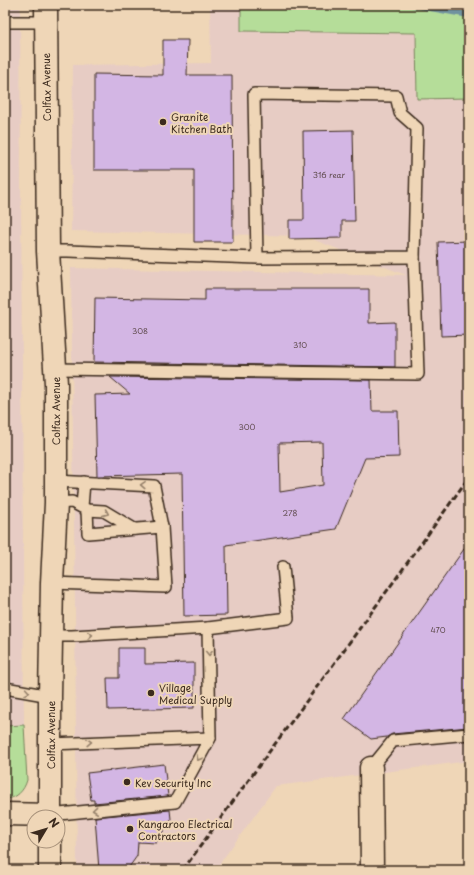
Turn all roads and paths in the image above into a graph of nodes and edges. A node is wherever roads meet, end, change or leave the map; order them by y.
1 (46, 14) edge
2 (5, 22) edge
3 (48, 251) junction
4 (414, 257) junction
5 (257, 258) junction
6 (55, 369) junction
7 (84, 482) junction
8 (55, 492) junction
9 (84, 508) junction
10 (162, 527) junction
11 (134, 529) junction
12 (283, 567) dead end
13 (52, 583) junction
14 (208, 628) junction
15 (51, 636) junction
16 (5, 688) edge
17 (50, 696) junction
18 (469, 734) edge
19 (210, 738) junction
20 (50, 744) junction
21 (371, 768) joint
22 (50, 809) edge
23 (5, 814) edge
24 (66, 814) edge
25 (26, 815) edge
26 (50, 849) edge
27 (50, 870) edge
28 (372, 870) edge

1 - 2 lane
1 - 3 street, Colfax Avenue
3 - 5 lane
3 - 6 street, Colfax Avenue
4 - 5 lane
4 - 5 lane
4 - 6 lane
6 - 8 street, Colfax Avenue
7 - 8 lane
7 - 9 lane
10 -> 7 lane
8 - 9 lane
8 - 13 street, Colfax Avenue
9 -> 11 lane
9 - 11 lane
10 - 11 lane
10 - 13 lane
12 - 14 lane
13 - 15 street, Colfax Avenue
15 -> 14 lane
14 -> 19 lane
15 - 17 street, Colfax Avenue
16 -> 17 lane
17 - 20 street, Colfax Avenue
18 - 21 lane
20 -> 19 lane
19 -> 24 lane
20 - 22 street, Colfax Avenue
21 - 28 street
23 - 25 street
26 - 27 street

